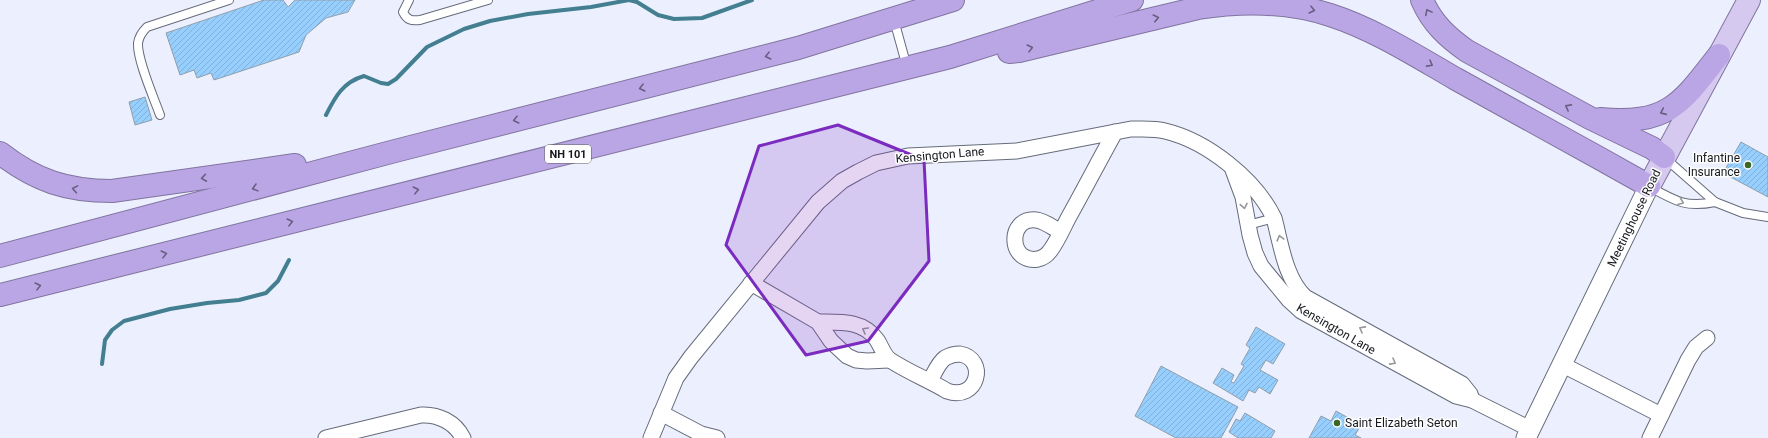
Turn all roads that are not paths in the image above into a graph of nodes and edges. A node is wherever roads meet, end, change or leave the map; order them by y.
1 (229, 0) edge
2 (408, 0) edge
3 (488, 0) edge
4 (916, 0) edge
5 (953, 0) edge
6 (1132, 0) edge
7 (1422, 0) edge
8 (1749, 0) edge
9 (894, 19) junction
10 (798, 48) junction
11 (1719, 55) junction
12 (950, 57) junction
13 (907, 67) junction
14 (160, 115) dead end
15 (1590, 118) junction
16 (1115, 132) junction
17 (395, 151) junction
18 (0, 153) edge
19 (1664, 157) junction
20 (1233, 168) junction
21 (1649, 186) junction
22 (1715, 202) junction
23 (1768, 217) edge
24 (1274, 218) junction
25 (1248, 225) junction
26 (1061, 232) dead end
27 (0, 256) edge
28 (751, 283) junction
29 (0, 295) edge
30 (818, 322) junction
31 (1337, 323) junction
32 (1707, 338) dead end
33 (889, 360) junction
34 (1563, 365) junction
35 (930, 381) dead end
36 (662, 413) junction
37 (1661, 415) junction
38 (1528, 434) edge
39 (703, 436) edge
40 (326, 438) edge
41 (463, 438) edge
42 (651, 438) edge
43 (717, 438) edge
44 (1650, 438) edge

1 - 14 lane
2 - 3 lane
4 - 10 highway
5 - 9 highway
6 - 12 highway, NH 101
15 -> 7 highway
8 - 11 main road, Meetinghouse Road
9 - 10 highway
9 - 13 lane
10 -> 17 highway
11 -> 15 highway
11 - 19 main road, Meetinghouse Road
12 - 13 highway, NH 101
12 -> 21 highway
29 -> 13 highway, NH 101
15 - 19 highway
16 - 20 street, Kensington Lane
16 - 26 street
16 - 28 street, Kensington Lane
17 -> 18 highway
17 -> 27 highway
19 - 21 main road, Meetinghouse Road
19 - 22 lane
20 - 24 street, Kensington Lane
20 -> 25 street, Kensington Lane
21 -> 22 lane
21 - 34 street, Meetinghouse Road
22 - 23 lane
24 - 25 lane
31 -> 24 street, Kensington Lane
25 - 31 street, Kensington Lane
28 - 30 street
28 - 36 street, Kensington Lane
30 - 33 street
33 -> 30 street
31 - 38 street, Kensington Lane
32 - 37 street
33 - 35 street
34 - 37 street
34 - 38 street, Meetinghouse Road
36 - 39 street
36 - 42 street, Kensington Lane
37 - 44 street
39 - 43 street
40 - 41 street

